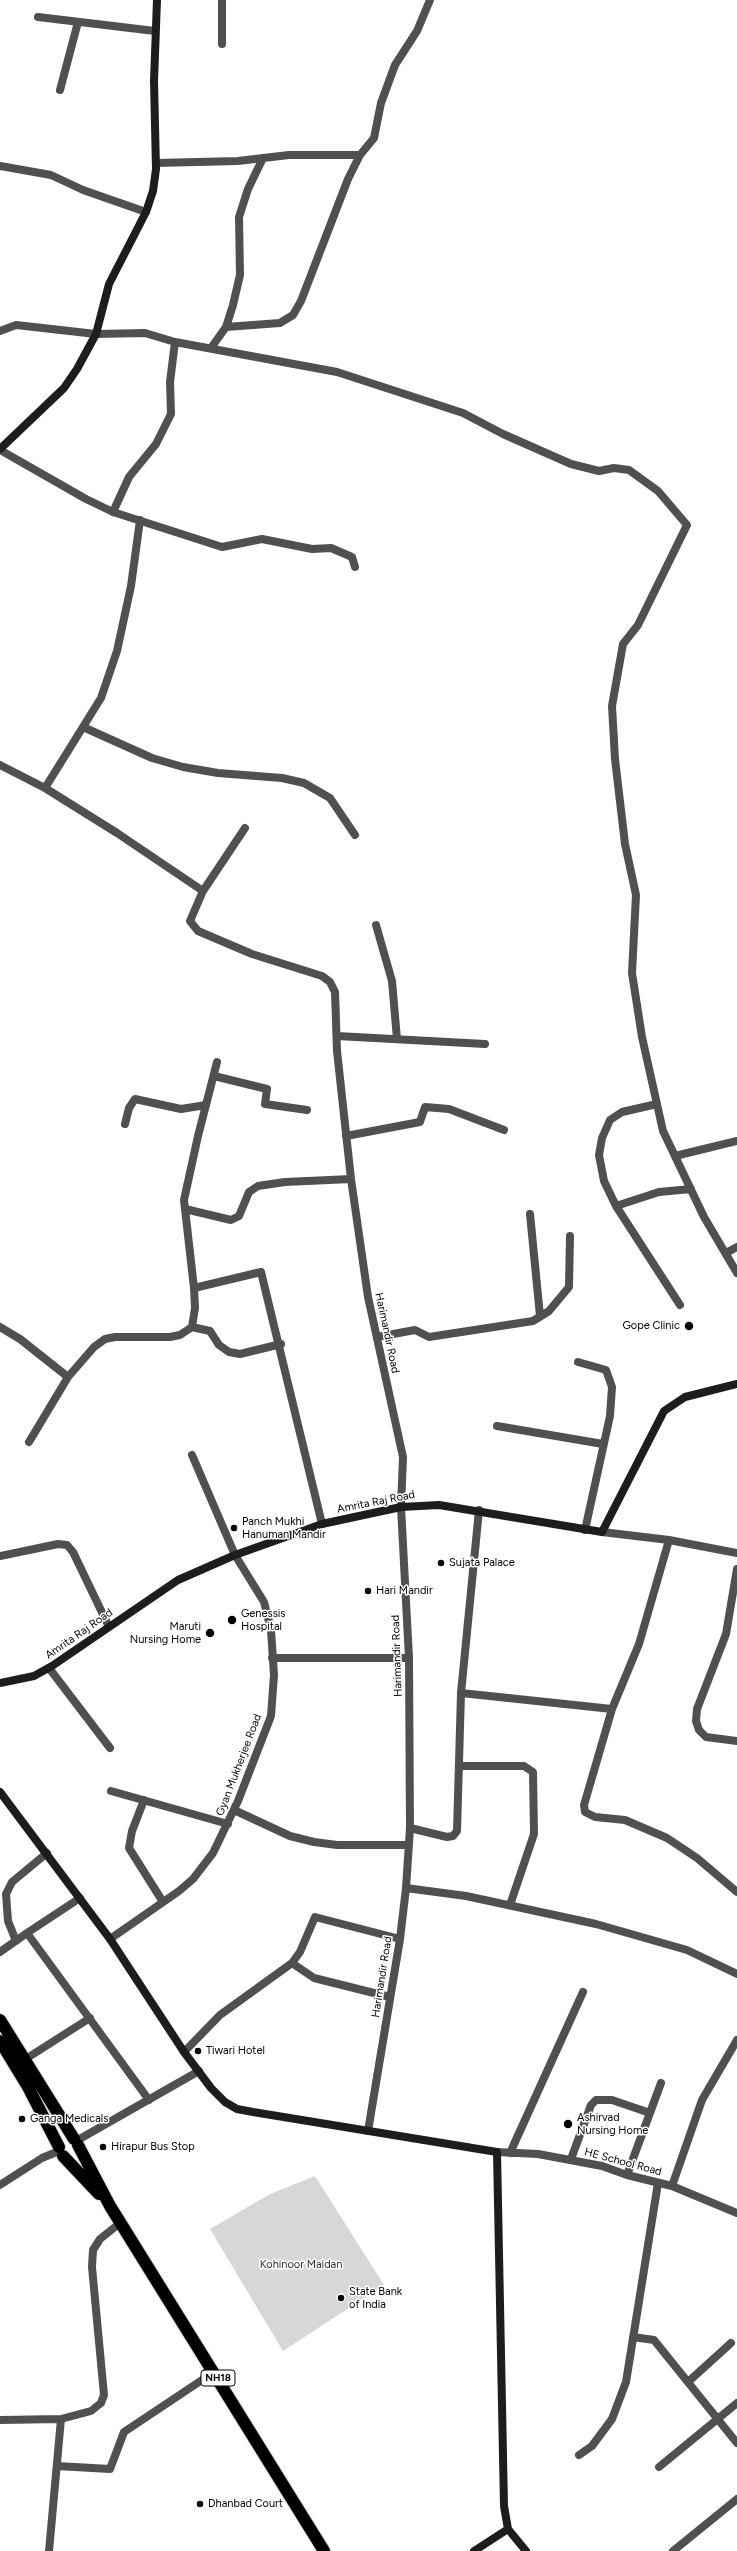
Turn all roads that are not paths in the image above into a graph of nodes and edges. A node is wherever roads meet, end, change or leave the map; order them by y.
1 (158, 0) edge
2 (222, 0) edge
3 (430, 0) edge
4 (38, 17) dead end
5 (78, 22) junction
6 (156, 31) junction
7 (222, 44) dead end
8 (60, 90) dead end
9 (360, 155) junction
10 (263, 158) junction
11 (156, 163) junction
12 (0, 166) edge
13 (146, 212) junction
14 (226, 327) junction
15 (0, 331) edge
16 (96, 334) junction
17 (175, 342) junction
18 (211, 348) junction
19 (0, 449) edge
20 (113, 512) junction
21 (140, 520) junction
22 (355, 567) dead end
23 (83, 727) junction
24 (0, 765) edge
25 (45, 788) junction
26 (245, 828) dead end
27 (355, 835) dead end
28 (203, 891) junction
29 (376, 924) dead end
30 (337, 1036) junction
31 (397, 1039) junction
32 (485, 1044) dead end
33 (217, 1062) dead end
34 (214, 1076) junction
35 (657, 1104) junction
36 (206, 1105) junction
37 (307, 1110) dead end
38 (125, 1124) dead end
39 (504, 1130) dead end
40 (346, 1136) junction
41 (737, 1141) edge
42 (675, 1156) junction
43 (351, 1179) junction
44 (691, 1189) junction
45 (616, 1206) junction
46 (185, 1209) junction
47 (530, 1214) dead end
48 (570, 1236) dead end
49 (737, 1247) edge
50 (726, 1253) junction
51 (737, 1273) edge
52 (194, 1288) junction
53 (680, 1305) dead end
54 (540, 1316) junction
55 (0, 1327) edge
56 (192, 1327) junction
57 (376, 1337) junction
58 (281, 1344) junction
59 (578, 1362) dead end
60 (68, 1377) junction
61 (737, 1384) edge
62 (497, 1426) dead end
63 (29, 1442) dead end
64 (603, 1444) junction
65 (192, 1455) dead end
66 (401, 1507) junction
67 (479, 1510) junction
68 (322, 1524) junction
69 (585, 1530) junction
70 (602, 1532) junction
71 (670, 1540) junction
72 (737, 1553) edge
73 (0, 1556) edge
74 (235, 1556) junction
75 (737, 1569) edge
76 (109, 1627) junction
77 (272, 1658) junction
78 (409, 1658) junction
79 (49, 1668) junction
80 (0, 1683) edge
81 (461, 1693) junction
82 (612, 1709) junction
83 (737, 1741) edge
84 (110, 1748) dead end
85 (460, 1766) junction
86 (111, 1791) dead end
87 (0, 1792) edge
88 (144, 1800) junction
89 (234, 1810) junction
90 (228, 1824) junction
91 (410, 1828) junction
92 (409, 1846) junction
93 (46, 1853) junction
94 (406, 1888) junction
95 (737, 1892) edge
96 (80, 1898) junction
97 (163, 1902) junction
98 (510, 1905) junction
99 (27, 1933) junction
100 (110, 1939) junction
101 (400, 1939) junction
102 (16, 1941) junction
103 (0, 1952) edge
104 (292, 1963) junction
105 (737, 1972) edge
106 (583, 1992) dead end
107 (390, 1997) junction
108 (90, 2018) junction
109 (0, 2020) edge
110 (737, 2040) edge
111 (0, 2041) edge
112 (184, 2052) junction
113 (24, 2060) junction
114 (199, 2072) junction
115 (661, 2082) dead end
116 (149, 2100) junction
117 (650, 2113) junction
118 (368, 2131) junction
119 (76, 2142) junction
120 (60, 2151) junction
121 (497, 2152) junction
122 (510, 2153) junction
123 (571, 2159) junction
124 (627, 2175) junction
125 (658, 2183) junction
126 (0, 2185) edge
127 (672, 2186) junction
128 (110, 2206) junction
129 (737, 2213) edge
130 (120, 2222) junction
131 (633, 2337) junction
132 (731, 2343) dead end
133 (214, 2372) junction
134 (688, 2382) junction
135 (737, 2403) edge
136 (61, 2419) junction
137 (0, 2420) edge
138 (718, 2420) junction
139 (737, 2443) edge
140 (579, 2455) dead end
141 (57, 2466) junction
142 (659, 2467) dead end
143 (737, 2499) edge
144 (508, 2529) junction
145 (49, 2551) edge
146 (324, 2551) edge
147 (474, 2551) edge
148 (526, 2551) edge
149 (673, 2551) edge

1 - 6 street
2 - 7 street
3 - 9 street
4 - 5 street
5 - 6 street
5 - 8 street
6 - 11 street
9 - 10 street
9 - 14 street
10 - 11 street
10 - 14 street
11 - 13 street
12 - 13 street
13 - 16 street
14 - 18 street
15 - 16 street
16 - 17 street
16 - 19 street
17 - 18 street
17 - 20 street
18 - 35 street
19 - 20 street
20 - 21 street
21 - 22 street
21 - 23 street
23 - 25 street
23 - 27 street
24 - 25 street
25 - 28 street
26 - 28 street
28 - 30 street, Harimandir Road
29 - 31 street
30 - 31 street
30 - 40 street, Harimandir Road
31 - 32 street
33 - 34 street
34 - 36 street
34 - 37 street
35 - 42 street
35 - 45 street
36 - 38 street
36 - 46 street
39 - 40 street
40 - 43 street, Harimandir Road
41 - 42 street
42 - 44 street
43 - 46 street
43 - 57 street, Harimandir Road
44 - 45 street
44 - 50 street
45 - 53 street
46 - 52 street
47 - 54 street
48 - 54 street
49 - 50 street
50 - 51 street
52 - 56 street
52 - 58 street
54 - 57 street
55 - 60 street
56 - 58 street
56 - 60 street
57 - 66 street, Harimandir Road
58 - 68 street
59 - 64 street
60 - 63 street
61 - 70 street
62 - 64 street
64 - 69 street
65 - 74 street, Gyan Mukherjee Road
66 - 67 street, Amrita Raj Road
66 - 68 street, Amrita Raj Road
66 - 78 street, Harimandir Road
67 - 69 street, Amrita Raj Road
67 - 81 street
68 - 74 street, Amrita Raj Road
69 - 70 street, Amrita Raj Road
70 - 71 street
71 - 72 street
71 - 82 street
73 - 76 street
74 - 76 street, Amrita Raj Road
74 - 77 street, Gyan Mukherjee Road
75 - 83 street
76 - 79 street, Amrita Raj Road
77 - 78 street
77 - 89 street, Gyan Mukherjee Road
78 - 91 street, Harimandir Road
79 - 80 street, Amrita Raj Road
79 - 84 street
81 - 82 street
81 - 85 street
82 - 95 street
85 - 91 street
85 - 98 street
86 - 88 street
87 - 93 street
88 - 90 street
88 - 97 street
89 - 90 street, Gyan Mukherjee Road
89 - 92 street
90 - 97 street, Gyan Mukherjee Road
91 - 92 street, Harimandir Road
92 - 94 street, Harimandir Road
93 - 96 street
93 - 102 street
94 - 98 street
94 - 101 street, Harimandir Road
96 - 99 street
96 - 100 street
97 - 100 street, Gyan Mukherjee Road
98 - 105 street
99 - 102 street
99 - 108 street
100 - 112 street
101 - 104 street
101 - 107 street, Harimandir Road
102 - 103 street
104 - 107 street
104 - 112 street
106 - 122 street
107 - 118 street, Harimandir Road
108 - 113 street
108 - 116 street
109 - 113 highway, NH18
110 - 127 street
111 - 120 highway, NH18
112 - 114 street
113 - 119 highway, NH18
114 - 116 street
114 - 118 street
115 - 117 street
116 - 119 street
117 - 123 street
117 - 124 street
118 - 121 street
119 - 120 highway
119 - 120 highway
119 - 128 highway, NH18
120 - 126 street
120 - 128 highway, NH18
121 - 122 street, HE School Road
121 - 144 street
122 - 123 street, HE School Road
123 - 124 street, HE School Road
124 - 125 street, HE School Road
125 - 127 street, HE School Road
125 - 131 street
127 - 129 street, HE School Road
128 - 130 highway, NH18
130 - 133 highway, NH18
130 - 136 street
131 - 134 street
131 - 140 street
132 - 134 street
133 - 141 street
133 - 146 highway, NH18
134 - 138 street
135 - 138 street
136 - 137 street
136 - 141 street
138 - 139 street
138 - 142 street
141 - 145 street
143 - 149 street
144 - 147 street
144 - 148 street

